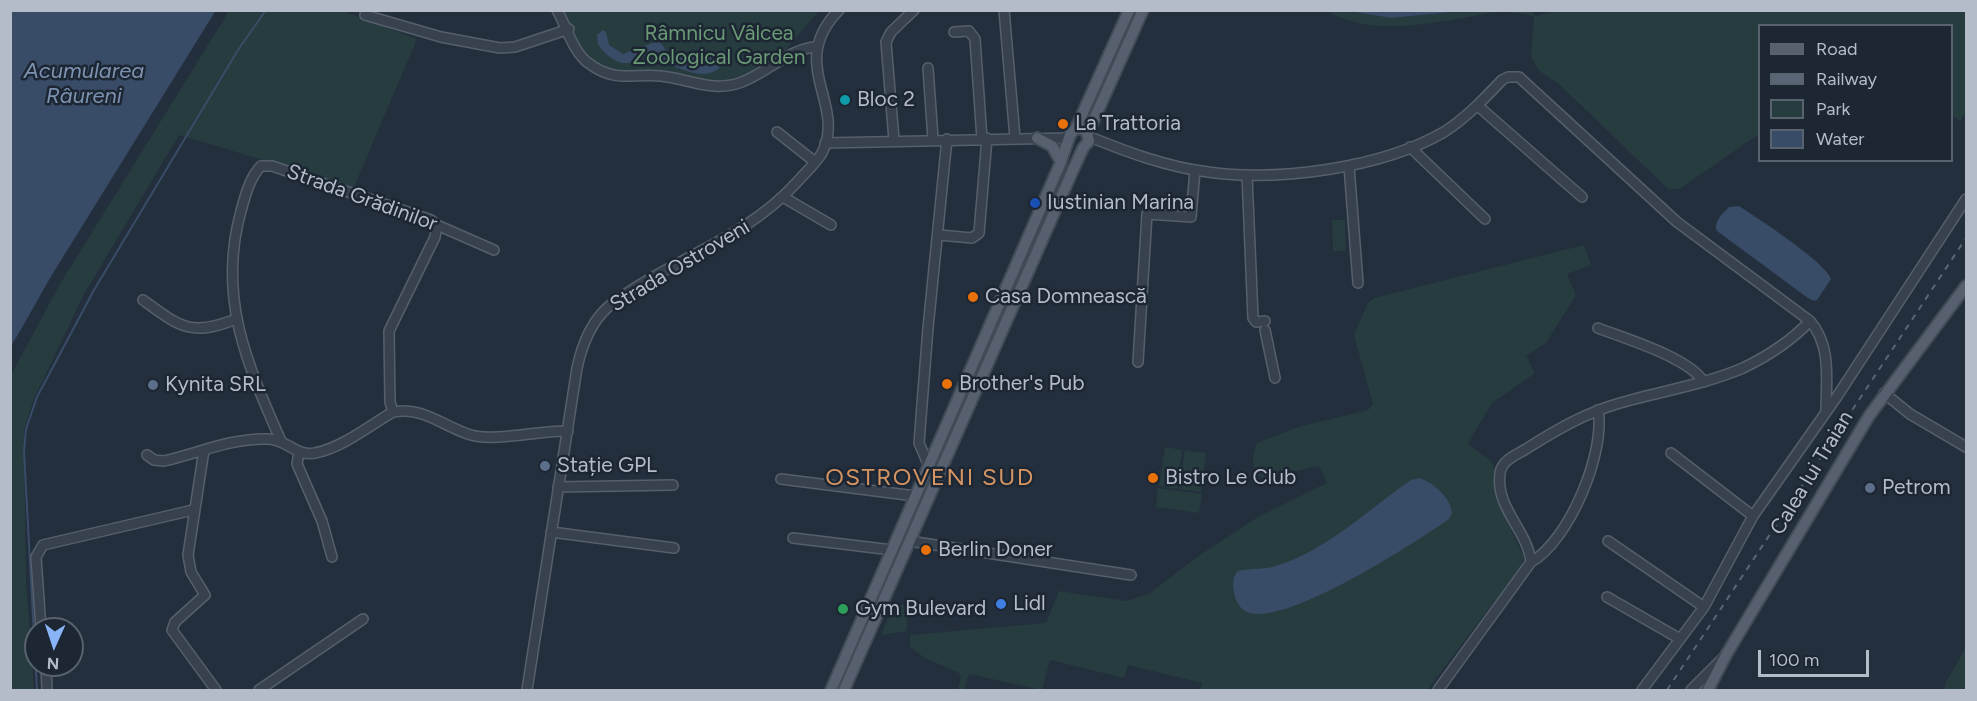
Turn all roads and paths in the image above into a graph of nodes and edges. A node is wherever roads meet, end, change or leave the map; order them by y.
1 (557, 10) edge
2 (838, 10) edge
3 (914, 10) edge
4 (1004, 10) edge
5 (1129, 10) edge
6 (1143, 10) edge
7 (365, 15) dead end
8 (569, 29) junction
9 (954, 32) dead end
10 (816, 47) junction
11 (928, 68) dead end
12 (1478, 106) junction
13 (1076, 129) junction
14 (777, 132) dead end
15 (1015, 138) junction
16 (1037, 138) junction
17 (947, 139) junction
18 (985, 139) junction
19 (1069, 139) junction
20 (894, 140) junction
21 (933, 140) junction
22 (1087, 140) junction
23 (825, 143) junction
24 (1410, 147) junction
25 (815, 162) junction
26 (1061, 162) junction
27 (1349, 166) junction
28 (1195, 170) junction
29 (1247, 175) junction
30 (783, 197) junction
31 (1582, 197) dead end
32 (1966, 200) edge
33 (1485, 219) dead end
34 (437, 225) junction
35 (831, 225) dead end
36 (939, 235) junction
37 (494, 250) dead end
38 (1358, 283) dead end
39 (1966, 286) edge
40 (143, 300) dead end
41 (236, 319) junction
42 (1810, 321) junction
43 (1598, 328) dead end
44 (1138, 362) dead end
45 (1275, 378) dead end
46 (1704, 382) junction
47 (1884, 393) junction
48 (1598, 410) junction
49 (393, 412) junction
50 (1826, 412) junction
51 (568, 431) junction
52 (281, 441) junction
53 (1966, 447) edge
54 (204, 450) junction
55 (299, 452) junction
56 (1671, 453) dead end
57 (147, 455) dead end
58 (928, 464) junction
59 (781, 479) dead end
60 (673, 485) dead end
61 (558, 487) junction
62 (915, 496) junction
63 (193, 510) junction
64 (1754, 516) junction
65 (551, 532) junction
66 (793, 538) dead end
67 (909, 541) junction
68 (1608, 541) dead end
69 (674, 548) dead end
70 (892, 550) junction
71 (332, 557) dead end
72 (1531, 562) junction
73 (1131, 575) dead end
74 (1608, 597) dead end
75 (1704, 607) junction
76 (41, 617) edge
77 (363, 619) dead end
78 (1680, 639) junction
79 (1726, 655) junction
80 (844, 660) junction
81 (855, 664) junction
82 (216, 690) edge
83 (259, 690) edge
84 (527, 690) edge
85 (831, 690) edge
86 (844, 690) edge
87 (1438, 690) edge
88 (1641, 690) edge
89 (1691, 690) edge
90 (1708, 690) edge

1 - 8 street
2 - 10 street
3 - 20 street
4 - 15 street
5 - 13 main road
6 - 22 main road
7 - 8 street
8 - 10 street
9 - 18 street
10 - 23 street, Strada Ostroveni
11 - 21 street
12 - 24 street
12 - 31 street
12 - 42 street
13 - 19 main road
13 - 22 main road
14 - 25 street
15 - 16 street
15 - 18 street
16 - 19 street
16 - 26 main road
17 - 18 street
17 - 21 street
17 - 36 street
18 - 36 street
19 - 22 main road
19 - 26 main road
20 - 21 street
20 - 23 street
22 - 28 street
22 - 67 main road
23 - 25 street, Strada Ostroveni
24 - 27 street
24 - 33 street
25 - 30 street, Strada Ostroveni
26 - 58 main road
27 - 29 street
27 - 38 street
28 - 29 street
28 - 44 street
29 - 45 street
30 - 35 street
30 - 51 street, Strada Ostroveni
32 - 50 street
34 - 37 street, Strada Grădinilor
34 - 41 street, Strada Grădinilor
34 - 49 street
36 - 58 street
39 - 47 main road, Calea lui Traian
40 - 41 street
41 - 52 street
42 - 46 street
42 - 50 street
43 - 46 street
46 - 48 street
47 - 53 street
47 - 79 main road, Calea lui Traian
48 - 72 street
48 - 72 street
49 - 51 street
49 - 55 street
50 - 64 street
51 - 61 street, Strada Ostroveni
52 - 54 street
52 - 55 street
54 - 57 street
54 - 63 street
55 - 71 street
56 - 64 street
58 - 62 main road
59 - 62 street
60 - 61 street
61 - 65 street, Strada Ostroveni
62 - 70 main road
63 - 76 street
63 - 82 street
64 - 75 street
65 - 69 street
65 - 84 street, Strada Ostroveni
66 - 70 street
67 - 73 street
67 - 81 main road
68 - 75 street
70 - 80 main road
72 - 87 street
74 - 78 street
75 - 78 street
77 - 83 street
78 - 88 street
79 - 89 street
79 - 90 main road, Calea lui Traian
80 - 81 main road
80 - 85 main road
81 - 86 main road

